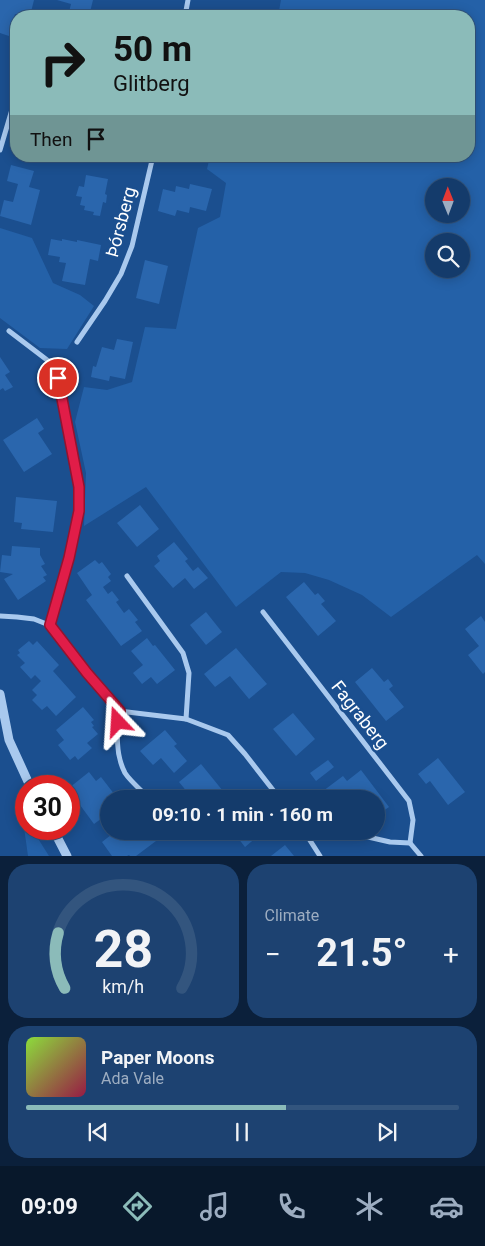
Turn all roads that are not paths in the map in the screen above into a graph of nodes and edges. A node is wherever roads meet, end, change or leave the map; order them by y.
1 (10, 116) edge
2 (0, 150) edge
3 (151, 162) edge
4 (8, 332) dead end
5 (77, 342) dead end
6 (127, 576) dead end
7 (263, 612) dead end
8 (0, 616) edge
9 (50, 625) junction
10 (0, 694) edge
11 (120, 711) junction
12 (186, 719) junction
13 (5, 741) edge
14 (24, 775) edge
15 (141, 790) edge
16 (273, 790) edge
17 (59, 840) edge
18 (310, 840) edge
19 (381, 840) edge
20 (410, 842) junction
21 (67, 856) edge
22 (320, 856) edge
23 (421, 856) edge

1 - 2 street
3 - 5 street, Þórsberg
4 - 9 street
6 - 12 street
7 - 20 street, Fagraberg
8 - 9 street
9 - 11 street
10 - 13 street
11 - 12 street
11 - 15 street
12 - 16 street
13 - 14 street
17 - 21 street
18 - 22 street
19 - 20 street
20 - 23 street

